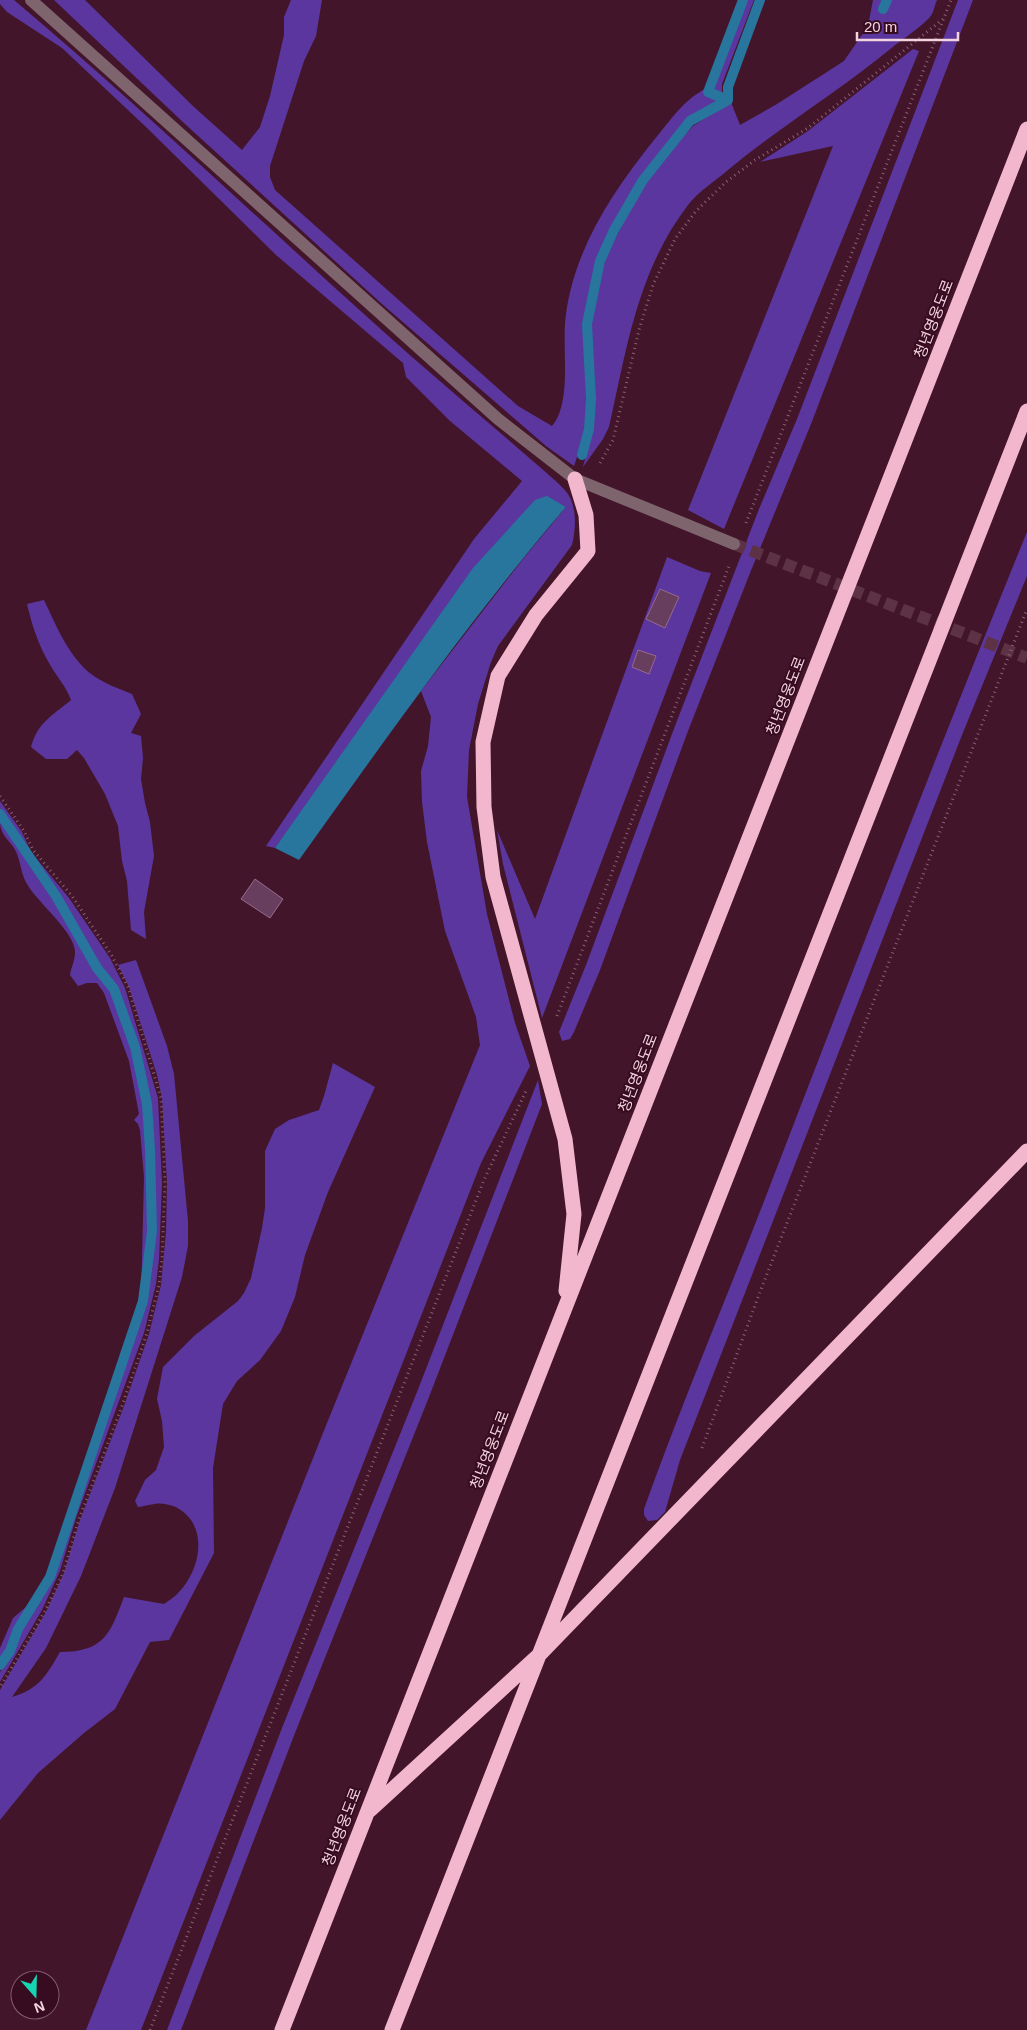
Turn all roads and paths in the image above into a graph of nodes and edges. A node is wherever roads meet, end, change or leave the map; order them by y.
1 (31, 0) edge
2 (944, 19) dead end
3 (1027, 129) edge
4 (1027, 411) edge
5 (575, 479) junction
6 (734, 544) tunnel mouth
7 (1027, 609) edge
8 (0, 796) edge
9 (542, 1056) junction
10 (1027, 1151) edge
11 (563, 1312) junction
12 (699, 1455) dead end
13 (539, 1655) junction
14 (0, 1688) edge
15 (367, 1813) junction
16 (150, 2030) edge
17 (282, 2030) edge
18 (392, 2030) edge

1 - 5 street
2 - 5 path
3 - 11 highway, 청년영웅도로
4 - 13 highway
5 - 6 street
5 - 9 highway
7 - 12 path
8 - 14 path
9 - 11 highway
9 - 16 path
10 - 13 highway
11 - 15 highway, 청년영웅도로
13 - 15 highway
13 - 18 highway
15 - 17 highway, 청년영웅도로

